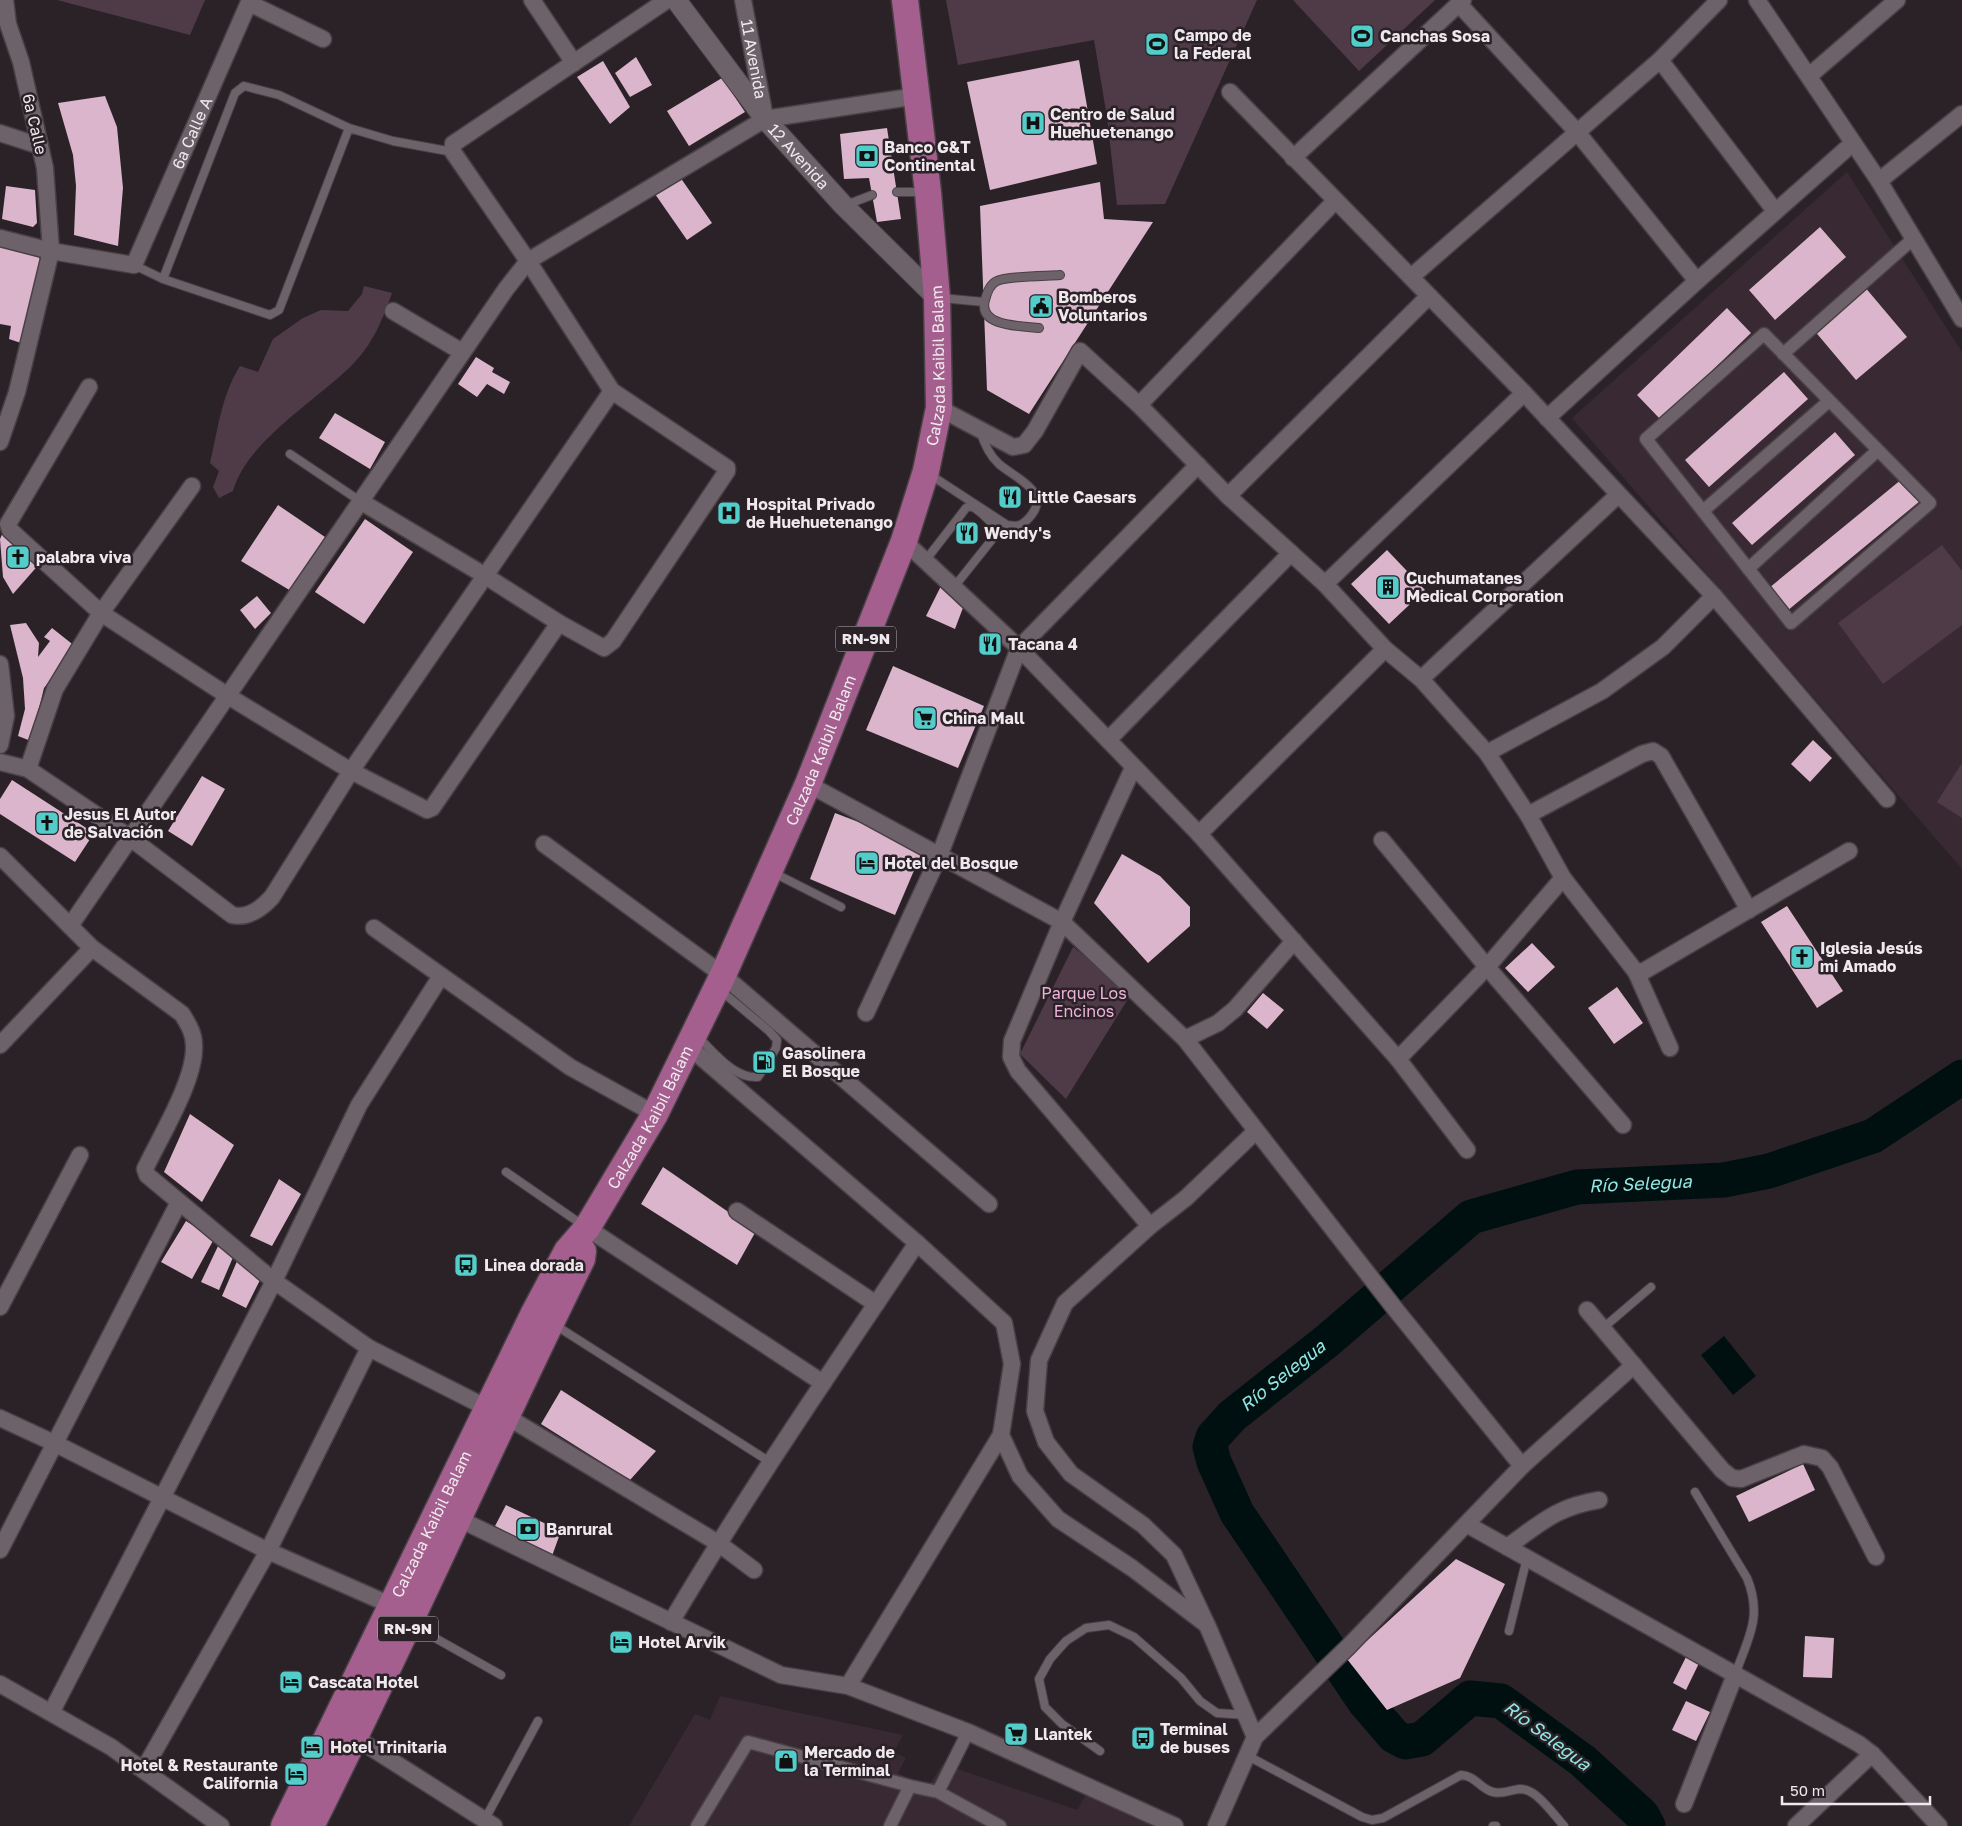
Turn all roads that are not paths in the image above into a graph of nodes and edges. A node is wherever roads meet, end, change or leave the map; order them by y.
1 (532, 0) edge
2 (668, 0) edge
3 (676, 0) edge
4 (744, 0) edge
5 (905, 0) edge
6 (1719, 0) edge
7 (1757, 0) edge
8 (1897, 0) edge
9 (250, 1) edge
10 (1461, 2) edge
11 (3, 5) edge
12 (323, 39) dead end
13 (1660, 60) junction
14 (574, 63) junction
15 (1809, 76) junction
16 (1230, 92) dead end
17 (917, 96) junction
18 (1962, 114) edge
19 (765, 119) junction
20 (349, 128) junction
21 (1577, 132) junction
22 (0, 133) edge
23 (1853, 143) junction
24 (40, 146) junction
25 (453, 152) junction
26 (1294, 158) junction
27 (1879, 181) junction
28 (897, 192) dead end
29 (928, 192) junction
30 (872, 195) dead end
31 (1335, 201) junction
32 (844, 206) junction
33 (1775, 211) junction
34 (0, 238) edge
35 (1914, 238) junction
36 (51, 250) junction
37 (528, 261) junction
38 (134, 265) junction
39 (1060, 275) dead end
40 (1412, 277) junction
41 (163, 279) junction
42 (1697, 281) junction
43 (1429, 296) junction
44 (937, 298) junction
45 (984, 302) junction
46 (393, 311) dead end
47 (1962, 319) edge
48 (1039, 328) dead end
49 (462, 352) junction
50 (1783, 354) junction
51 (89, 387) dead end
52 (612, 391) junction
53 (1524, 393) junction
54 (1829, 401) junction
55 (1139, 405) junction
56 (939, 408) junction
57 (1547, 418) junction
58 (980, 430) junction
59 (0, 442) edge
60 (1878, 450) junction
61 (290, 454) dead end
62 (1198, 465) junction
63 (926, 471) junction
64 (192, 486) dead end
65 (1618, 494) junction
66 (1228, 496) junction
67 (360, 500) junction
68 (1703, 511) junction
69 (904, 541) junction
70 (1291, 553) junction
71 (925, 561) junction
72 (1748, 569) junction
73 (484, 575) junction
74 (1325, 584) junction
75 (954, 587) junction
76 (1714, 596) junction
77 (101, 613) junction
78 (559, 623) junction
79 (1018, 648) junction
80 (1385, 649) junction
81 (0, 664) edge
82 (1421, 679) junction
83 (228, 696) junction
84 (1108, 740) junction
85 (0, 744) edge
86 (1487, 753) junction
87 (0, 762) edge
88 (1133, 768) junction
89 (28, 769) junction
90 (351, 771) junction
91 (808, 784) junction
92 (1887, 799) dead end
93 (1528, 815) junction
94 (1199, 834) junction
95 (129, 837) junction
96 (1382, 840) dead end
97 (544, 844) dead end
98 (1849, 852) dead end
99 (940, 854) junction
100 (0, 856) edge
101 (770, 871) junction
102 (1563, 878) junction
103 (841, 907) dead end
104 (1749, 910) junction
105 (1062, 922) junction
106 (70, 926) junction
107 (374, 928) dead end
108 (1294, 941) junction
109 (92, 948) junction
110 (1486, 966) junction
111 (1636, 972) junction
112 (441, 976) junction
113 (720, 981) junction
114 (866, 1013) dead end
115 (760, 1015) junction
116 (690, 1038) junction
117 (1185, 1039) junction
118 (0, 1045) edge
119 (1670, 1048) dead end
120 (1398, 1059) junction
121 (655, 1114) junction
122 (1623, 1125) dead end
123 (1256, 1131) junction
124 (1467, 1150) dead end
125 (80, 1156) dead end
126 (506, 1172) dead end
127 (180, 1202) junction
128 (989, 1204) dead end
129 (737, 1211) dead end
130 (1150, 1226) junction
131 (587, 1228) junction
132 (917, 1243) junction
133 (274, 1281) junction
134 (1651, 1288) dead end
135 (876, 1304) junction
136 (0, 1307) edge
137 (1587, 1310) dead end
138 (551, 1322) junction
139 (1603, 1328) junction
140 (369, 1348) junction
141 (1634, 1364) junction
142 (823, 1383) junction
143 (496, 1413) junction
144 (0, 1418) edge
145 (1001, 1436) junction
146 (54, 1443) junction
147 (770, 1462) junction
148 (1522, 1466) junction
149 (1695, 1492) dead end
150 (162, 1498) junction
151 (1598, 1500) dead end
152 (459, 1519) junction
153 (1468, 1525) junction
154 (718, 1543) junction
155 (1507, 1547) junction
156 (0, 1550) edge
157 (268, 1551) junction
158 (1876, 1556) dead end
159 (1527, 1558) junction
160 (754, 1570) dead end
161 (402, 1615) junction
162 (671, 1622) junction
163 (1207, 1625) junction
164 (1509, 1631) dead end
165 (501, 1675) dead end
166 (1735, 1675) junction
167 (0, 1684) edge
168 (848, 1686) junction
169 (52, 1711) junction
170 (1246, 1715) junction
171 (538, 1721) dead end
172 (345, 1732) junction
173 (968, 1732) junction
174 (1256, 1737) junction
175 (1100, 1751) dead end
176 (1872, 1754) junction
177 (1248, 1756) junction
178 (144, 1769) junction
179 (910, 1786) junction
180 (938, 1792) junction
181 (1684, 1804) dead end
182 (1383, 1822) edge
183 (489, 1823) edge
184 (221, 1826) edge
185 (284, 1826) edge
186 (311, 1826) edge
187 (697, 1826) edge
188 (890, 1826) edge
189 (1000, 1826) edge
190 (1175, 1826) edge
191 (1216, 1826) edge
192 (1564, 1826) edge
193 (1796, 1826) edge
194 (1939, 1826) edge

1 - 14 street
2 - 14 street
3 - 19 street, 12 Avenida
4 - 19 street, 11 Avenida
5 - 17 main road, Calzada Kaibil Balam / RN-9N
6 - 13 street
7 - 15 street
8 - 15 street
9 - 12 street
9 - 38 street, 6a Calle A
10 - 21 street
10 - 26 street
11 - 24 street, 6a Calle
13 - 21 street
13 - 33 street
14 - 25 street
15 - 23 street
16 - 26 street
17 - 19 street
17 - 29 main road, Calzada Kaibil Balam / RN-9N
18 - 27 street
19 - 32 street, 12 Avenida
19 - 37 street
20 - 25 lane
20 - 41 lane
20 - 41 lane
21 - 40 street
21 - 42 street
22 - 24 street
23 - 27 street
23 - 33 street
24 - 36 street, 6a Calle
25 - 37 street
26 - 31 street
27 - 35 street
28 - 29 lane
29 - 44 main road, Calzada Kaibil Balam / RN-9N
30 - 32 lane
31 - 40 street
31 - 55 street
32 - 44 street, 12 Avenida
33 - 42 street
34 - 36 street
35 - 47 street
35 - 50 street
36 - 38 street
36 - 59 street, 6a Calle
37 - 49 street
37 - 52 street
38 - 41 lane
39 - 45 lane
40 - 43 street
42 - 57 street
43 - 53 street
43 - 66 street
44 - 45 lane
44 - 56 main road, Calzada Kaibil Balam / RN-9N
45 - 48 lane
46 - 49 street
49 - 67 street
50 - 54 street
50 - 68 street
51 - 77 street
52 - 73 street
52 - 78 street
53 - 57 street
53 - 74 street
54 - 60 street
54 - 68 street
55 - 58 street
55 - 62 street
56 - 58 street
56 - 63 main road, Calzada Kaibil Balam / RN-9N
57 - 65 street
58 - 63 lane
60 - 72 street
60 - 72 street
61 - 67 lane
62 - 66 street
62 - 79 street
63 - 69 main road, Calzada Kaibil Balam / RN-9N
64 - 77 street
65 - 76 street
65 - 82 street
66 - 70 street
67 - 73 street
67 - 83 street
68 - 72 street
69 - 71 street
69 - 91 main road, Calzada Kaibil Balam / RN-9N
70 - 74 street
70 - 84 street
71 - 75 street
71 - 75 lane
73 - 78 street
73 - 90 street
74 - 80 street
75 - 79 street
76 - 86 street
76 - 92 street
77 - 83 street
77 - 89 street
78 - 90 street
79 - 84 street
79 - 99 street
80 - 82 street
80 - 94 street
81 - 85 street
82 - 86 street
83 - 90 street
83 - 95 street
84 - 88 street
86 - 93 street
87 - 89 street
88 - 94 street
88 - 105 street
89 - 95 street
90 - 95 street
91 - 99 street
91 - 101 main road, Calzada Kaibil Balam / RN-9N
93 - 102 street
93 - 104 street
94 - 108 street
95 - 106 street
96 - 110 street
97 - 113 street
98 - 104 street
99 - 105 street
99 - 114 street
100 - 106 street
101 - 103 lane
101 - 113 main road, Calzada Kaibil Balam / RN-9N
102 - 110 street
102 - 111 street
104 - 111 street
105 - 117 street
105 - 130 street
106 - 109 street
107 - 112 street
108 - 117 street
108 - 120 street
109 - 118 street
109 - 127 street
110 - 120 street
110 - 122 street
111 - 119 street
112 - 121 street
112 - 133 street
113 - 115 street
113 - 116 main road, Calzada Kaibil Balam / RN-9N
115 - 116 lane
115 - 128 street
116 - 121 main road, Calzada Kaibil Balam / RN-9N
116 - 132 street
117 - 123 street
120 - 124 street
121 - 131 main road, Calzada Kaibil Balam / RN-9N
123 - 130 street
123 - 148 street
125 - 136 street
126 - 131 lane
127 - 133 street
127 - 146 street
129 - 135 street
130 - 163 street
131 - 138 main road, Calzada Kaibil Balam / RN-9N
131 - 142 street
131 - 143 main road, Calzada Kaibil Balam / RN-9N
132 - 135 street
132 - 145 street
133 - 140 street
133 - 150 street
134 - 139 lane
135 - 142 street
137 - 139 street
138 - 143 main road, Calzada Kaibil Balam / RN-9N
138 - 147 lane
139 - 141 street
140 - 143 street
140 - 157 street
141 - 148 street
141 - 158 street
142 - 147 street
143 - 152 main road, Calzada Kaibil Balam / RN-9N
143 - 154 street
143 - 161 main road, Calzada Kaibil Balam / RN-9N
144 - 146 street
145 - 163 street
145 - 168 street
146 - 150 street
146 - 156 street
147 - 154 street
148 - 153 street
149 - 166 lane
150 - 157 street
150 - 169 street
151 - 155 street
152 - 161 main road, Calzada Kaibil Balam / RN-9N
152 - 162 street
153 - 155 street
153 - 174 street
154 - 160 street
154 - 162 street
155 - 159 street
157 - 161 street
157 - 178 street
159 - 164 lane
159 - 166 street
161 - 165 lane
161 - 172 main road, Calzada Kaibil Balam / RN-9N
162 - 168 street
163 - 170 street
166 - 176 street
166 - 181 street
167 - 169 street
168 - 173 street
169 - 178 street
170 - 174 street
170 - 175 lane
171 - 183 lane
172 - 183 street
172 - 185 main road, Calzada Kaibil Balam / RN-9N
172 - 186 main road, Calzada Kaibil Balam / RN-9N
173 - 180 street
173 - 190 street
174 - 177 street
176 - 193 street
176 - 194 street
177 - 182 lane
177 - 191 street
178 - 184 street
179 - 180 street
179 - 187 street
179 - 188 street
180 - 189 street
182 - 192 lane

